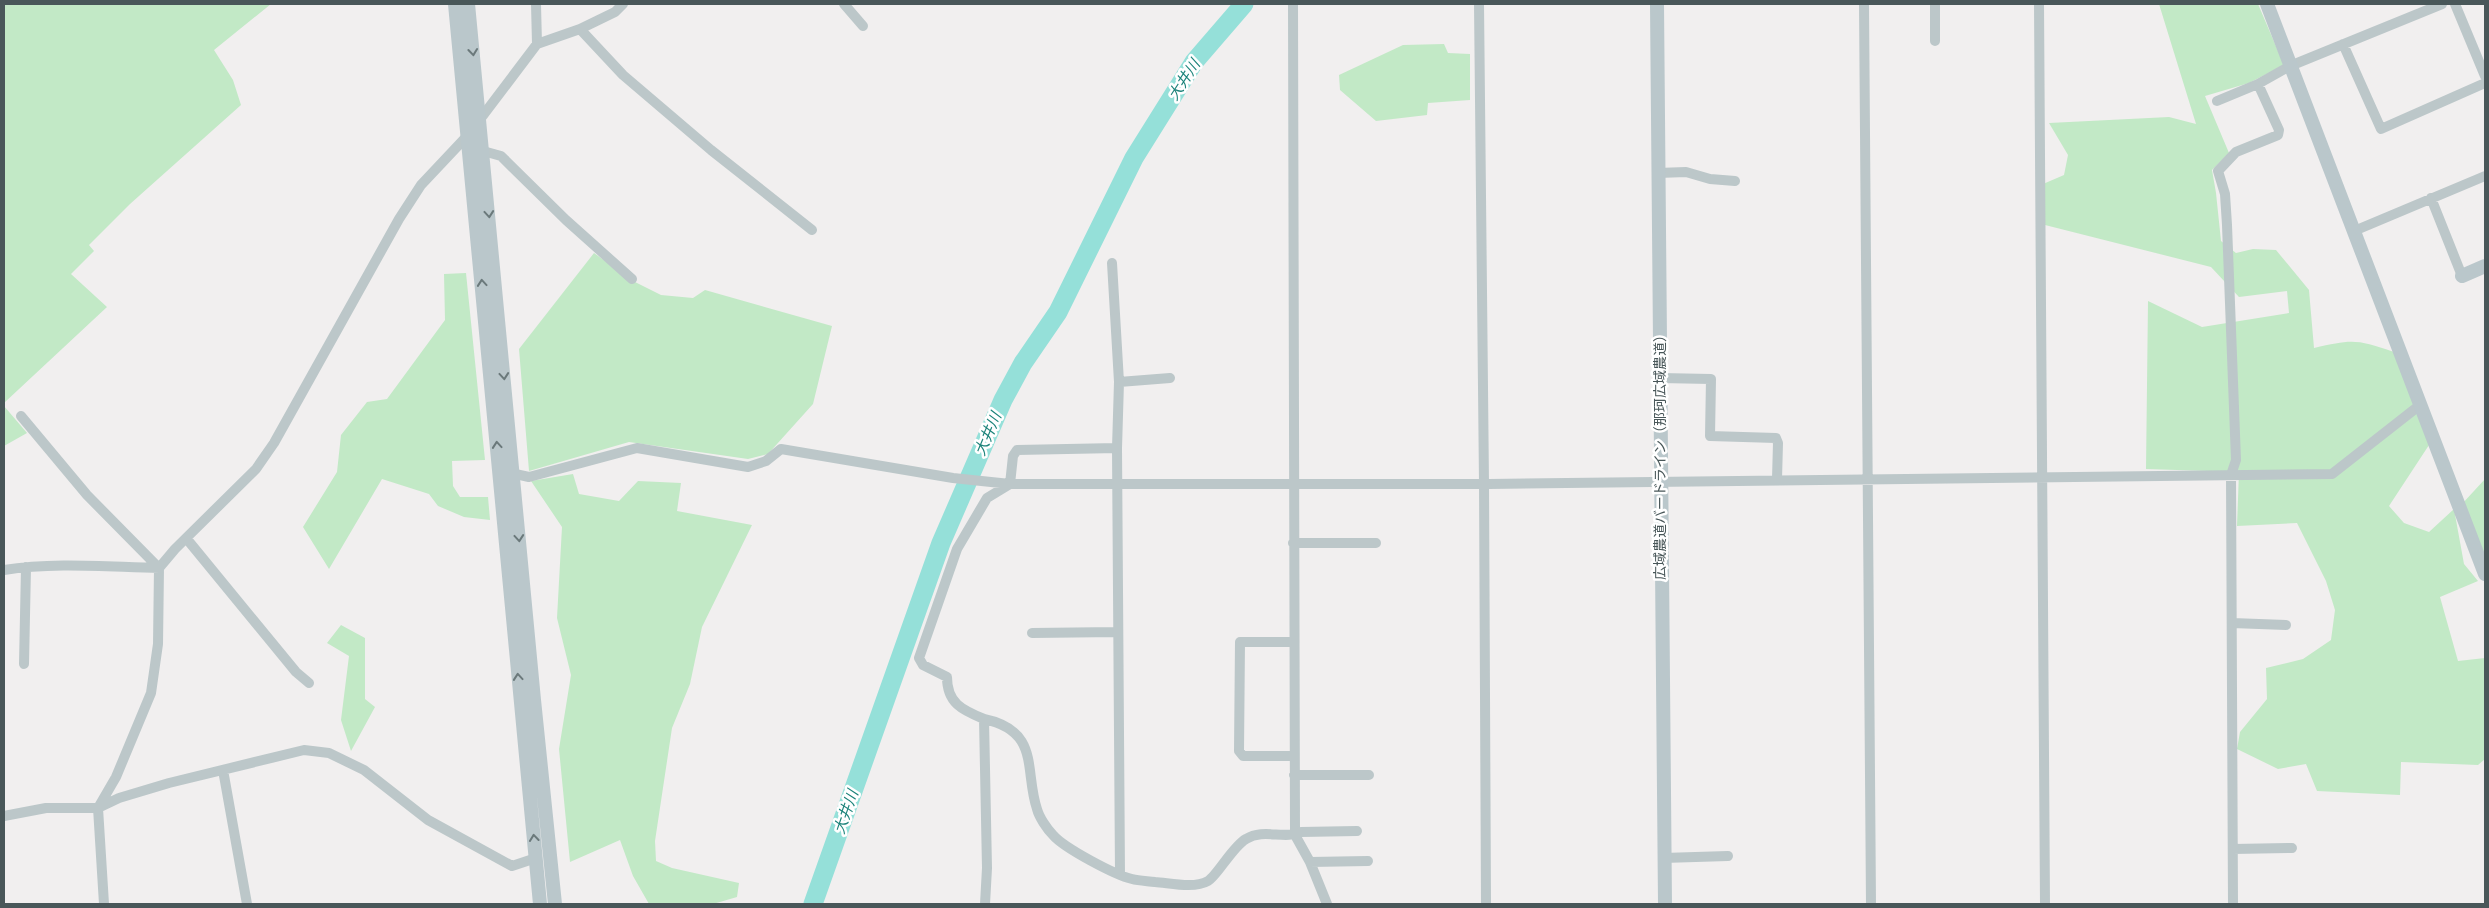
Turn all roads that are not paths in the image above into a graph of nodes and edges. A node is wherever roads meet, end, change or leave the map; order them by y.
1 (456, 4) edge
2 (468, 4) edge
3 (536, 4) edge
4 (623, 4) edge
5 (844, 4) edge
6 (1292, 4) edge
7 (1479, 4) edge
8 (1657, 4) edge
9 (1864, 4) edge
10 (1935, 4) edge
11 (2039, 4) edge
12 (2266, 4) edge
13 (2442, 4) edge
14 (2455, 4) edge
15 (863, 26) dead end
16 (580, 29) junction
17 (1935, 41) dead end
18 (537, 44) junction
19 (2343, 44) junction
20 (2290, 66) junction
21 (2485, 76) edge
22 (2258, 84) junction
23 (2485, 84) edge
24 (2217, 101) dead end
25 (480, 119) junction
26 (469, 134) junction
27 (483, 151) junction
28 (1658, 173) junction
29 (2485, 176) edge
30 (1734, 181) dead end
31 (2431, 198) junction
32 (812, 230) dead end
33 (2354, 231) junction
34 (1112, 263) dead end
35 (2485, 266) edge
36 (2462, 276) joint
37 (632, 279) dead end
38 (1170, 378) dead end
39 (1660, 378) junction
40 (1119, 382) junction
41 (2420, 405) junction
42 (21, 416) dead end
43 (1117, 448) junction
44 (500, 470) junction
45 (513, 475) junction
46 (2231, 475) junction
47 (2041, 477) junction
48 (1866, 478) junction
49 (1777, 479) junction
50 (1660, 480) junction
51 (1484, 483) junction
52 (1010, 484) junction
53 (1118, 484) junction
54 (1293, 484) junction
55 (186, 538) junction
56 (1294, 543) junction
57 (1376, 543) dead end
58 (26, 567) junction
59 (160, 568) junction
60 (4, 570) edge
61 (2485, 574) edge
62 (2232, 623) junction
63 (2286, 625) dead end
64 (1118, 632) junction
65 (1032, 633) dead end
66 (1294, 642) junction
67 (24, 664) dead end
68 (308, 683) dead end
69 (984, 719) junction
70 (1294, 756) junction
71 (223, 770) junction
72 (1369, 775) dead end
73 (1294, 776) junction
74 (98, 808) junction
75 (4, 816) edge
76 (1357, 831) dead end
77 (1294, 835) junction
78 (2292, 848) dead end
79 (2232, 849) junction
80 (1728, 856) dead end
81 (536, 858) junction
82 (1663, 858) junction
83 (1368, 861) dead end
84 (1310, 862) junction
85 (1120, 875) junction
86 (104, 904) edge
87 (247, 904) edge
88 (540, 904) edge
89 (555, 904) edge
90 (985, 904) edge
91 (1327, 904) edge
92 (1486, 904) edge
93 (1665, 904) edge
94 (1871, 904) edge
95 (2044, 904) edge
96 (2233, 904) edge

1 - 26 street
2 -> 25 street
3 - 18 street
4 - 16 street
5 - 15 street
6 - 54 street
7 - 51 street
8 - 28 street, 広域農道バードライン（那珂広域農道）
9 - 48 street
10 - 17 street
11 - 47 street
12 - 20 street
13 - 19 street
14 - 21 street
16 - 18 street
16 - 32 street
18 - 25 street
19 - 20 street
19 - 23 street
20 - 22 street
20 - 33 street
22 - 24 street
22 - 46 street
25 - 26 street
25 - 27 street
44 -> 26 street
26 - 55 street
27 - 37 street
27 -> 45 street
28 - 30 street
28 - 39 street, 広域農道バードライン（那珂広域農道）
29 - 31 street
31 - 33 street
31 - 36 street
33 - 41 street
34 - 40 street
35 - 36 street
38 - 40 street
39 - 49 street
39 - 50 street, 広域農道バードライン（那珂広域農道）
40 - 43 street
41 - 46 street
41 - 61 street
42 - 59 street
43 - 52 street
43 - 53 street
44 - 45 street
81 -> 44 street
45 - 52 street
45 -> 89 street
46 - 47 street
46 - 62 street
47 - 48 street
47 - 95 street
48 - 49 street
48 - 94 street
49 - 50 street
50 - 51 street
50 - 82 street, 広域農道バードライン（那珂広域農道）
51 - 54 street
51 - 92 street
52 - 53 street
52 - 69 street
53 - 54 street
53 - 64 street
54 - 56 street
55 - 59 street
55 - 68 street
56 - 57 street
56 - 66 street
58 - 59 street
58 - 60 street
58 - 67 street
59 - 74 street
62 - 63 street
62 - 79 street
64 - 65 street
64 - 85 street
66 - 70 street
66 - 70 street
69 - 85 street
69 - 90 street
70 - 73 street
71 - 74 street
71 - 81 street
71 - 87 street
72 - 73 street
73 - 77 street
74 - 75 street
74 - 86 street
76 - 77 street
77 - 84 street
77 - 85 street
78 - 79 street
79 - 96 street
80 - 82 street
81 - 88 street
82 - 93 street, 広域農道バードライン（那珂広域農道）
83 - 84 street
84 - 91 street

